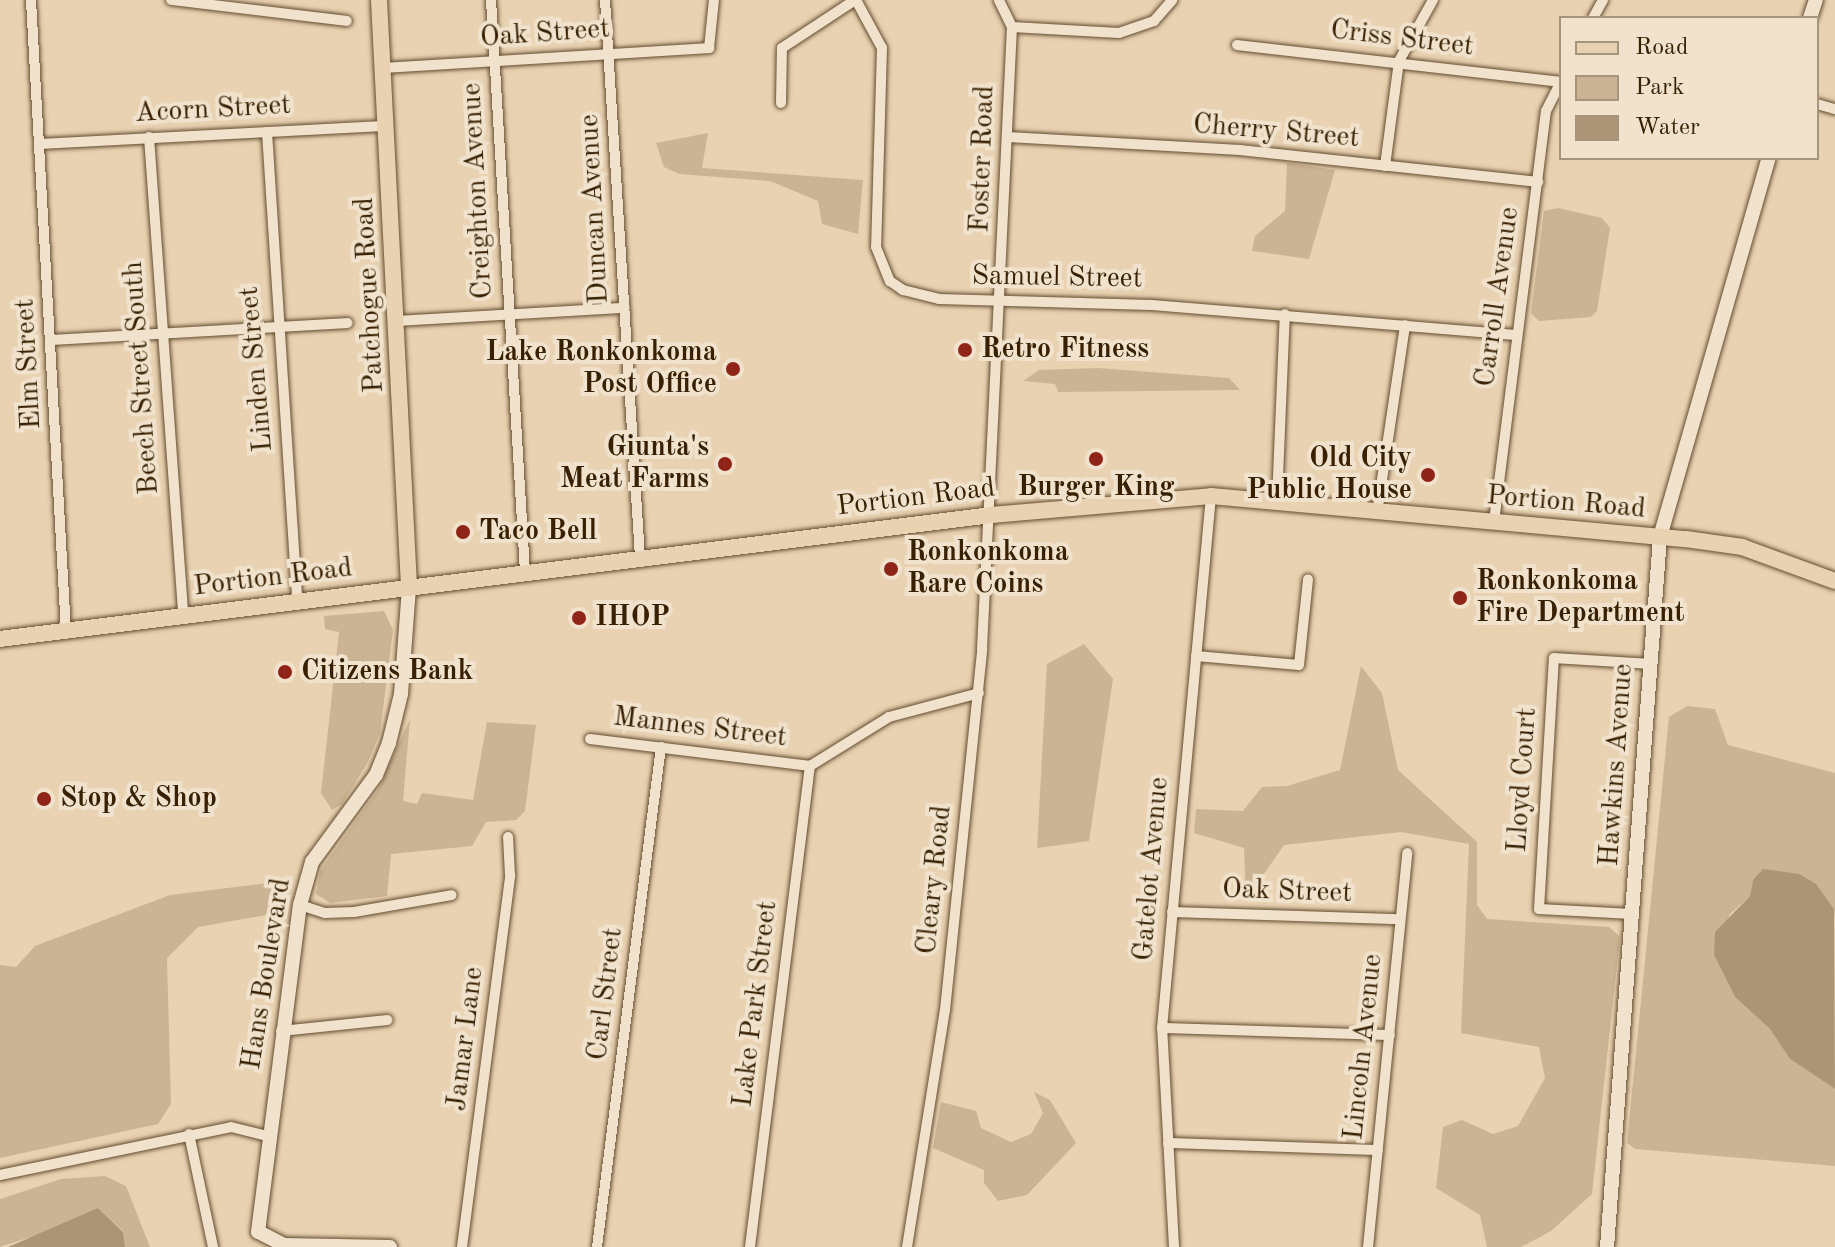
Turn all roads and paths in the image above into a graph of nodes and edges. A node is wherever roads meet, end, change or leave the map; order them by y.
1 (31, 0) edge
2 (171, 0) edge
3 (379, 0) edge
4 (491, 0) edge
5 (605, 0) edge
6 (714, 0) edge
7 (856, 0) edge
8 (999, 0) edge
9 (1172, 0) edge
10 (1433, 0) edge
11 (347, 21) dead end
12 (1012, 27) junction
13 (1237, 45) dead end
14 (609, 53) junction
15 (1399, 61) junction
16 (494, 62) junction
17 (384, 68) junction
18 (1559, 82) edge
19 (1559, 86) edge
20 (781, 103) dead end
21 (388, 126) junction
22 (267, 132) junction
23 (149, 137) junction
24 (1008, 137) junction
25 (40, 144) junction
26 (1768, 160) edge
27 (1385, 166) junction
28 (1538, 182) junction
29 (1000, 301) junction
30 (625, 308) junction
31 (1285, 314) junction
32 (509, 315) junction
33 (397, 321) junction
34 (348, 323) dead end
35 (1405, 325) junction
36 (276, 327) junction
37 (163, 334) junction
38 (1517, 335) junction
39 (52, 340) junction
40 (1211, 496) junction
41 (1277, 501) junction
42 (1377, 513) junction
43 (991, 515) junction
44 (1494, 522) junction
45 (1660, 537) junction
46 (640, 558) junction
47 (525, 572) junction
48 (1308, 579) dead end
49 (1835, 581) edge
50 (409, 587) junction
51 (297, 602) junction
52 (183, 616) junction
53 (66, 631) junction
54 (0, 639) edge
55 (1196, 656) junction
56 (1651, 664) junction
57 (979, 693) junction
58 (590, 739) dead end
59 (661, 747) junction
60 (810, 766) junction
61 (508, 837) dead end
62 (1407, 853) dead end
63 (452, 895) dead end
64 (300, 905) junction
65 (1172, 912) junction
66 (1632, 914) junction
67 (1400, 919) junction
68 (387, 1020) dead end
69 (1162, 1028) junction
70 (281, 1031) junction
71 (1390, 1035) junction
72 (189, 1134) junction
73 (268, 1136) junction
74 (1168, 1143) junction
75 (1378, 1150) junction
76 (0, 1175) edge
77 (270, 1244) edge
78 (213, 1247) edge
79 (390, 1247) edge
80 (462, 1247) edge
81 (597, 1247) edge
82 (750, 1247) edge
83 (907, 1247) edge
84 (1174, 1247) edge
85 (1368, 1247) edge
86 (1607, 1247) edge

1 - 25 street, Elm Street
2 - 11 street
3 - 17 main road, Patchogue Road
4 - 16 street, Creighton Avenue
5 - 14 street, Duncan Avenue
6 - 14 street, Oak Street
7 - 20 street
7 - 29 street, Samuel Street
8 - 12 street, Foster Road
9 - 12 street
10 - 15 street
12 - 24 street, Foster Road
13 - 15 street, Criss Street
14 - 16 street, Oak Street
14 - 30 street, Duncan Avenue
15 - 18 street, Criss Street
15 - 27 street
16 - 17 street, Oak Street
16 - 32 street, Creighton Avenue
17 - 21 main road, Patchogue Road
19 - 28 street, Carroll Avenue
21 - 22 street, Acorn Street
21 - 33 main road, Patchogue Road
22 - 23 street, Acorn Street
22 - 36 street, Linden Street
23 - 25 street, Acorn Street
23 - 37 street, Beech Street South
24 - 27 street, Cherry Street
24 - 29 street, Foster Road
25 - 39 street, Elm Street
26 - 45 street, Hawkins Avenue
27 - 28 street, Cherry Street
28 - 38 street, Carroll Avenue
29 - 31 street, Samuel Street
29 - 43 street, Foster Road
30 - 32 street
30 - 46 street, Duncan Avenue
31 - 35 street, Samuel Street
31 - 41 street
32 - 33 street
32 - 47 street, Creighton Avenue
33 - 50 main road, Patchogue Road
34 - 36 street
35 - 38 street, Samuel Street
35 - 42 street
36 - 37 street
36 - 51 street, Linden Street
37 - 39 street
37 - 52 street, Beech Street South
38 - 44 street, Carroll Avenue
39 - 53 street, Elm Street
40 - 41 main road, Portion Road
40 - 43 main road, Portion Road
40 - 55 street, Gatelot Avenue
41 - 42 main road, Portion Road
42 - 44 main road, Portion Road
43 - 46 main road, Portion Road
43 - 57 street, Cleary Road
44 - 45 main road, Portion Road
45 - 49 main road, Portion Road
45 - 56 street, Hawkins Avenue
46 - 47 main road, Portion Road
47 - 50 main road, Portion Road
48 - 55 street
50 - 51 main road, Portion Road
50 - 64 street, Hans Boulevard
51 - 52 main road, Portion Road
52 - 53 main road, Portion Road
53 - 54 main road, Portion Road
55 - 65 street, Gatelot Avenue
56 - 66 street, Hawkins Avenue
56 - 66 street, Lloyd Court
57 - 60 street, Mannes Street
57 - 83 street, Cleary Road
58 - 59 street, Mannes Street
59 - 60 street, Mannes Street
59 - 81 street, Carl Street
60 - 82 street, Lake Park Street
61 - 80 street, Jamar Lane
62 - 67 street, Lincoln Avenue
63 - 64 street
64 - 70 street, Hans Boulevard
65 - 67 street, Oak Street
65 - 69 street, Gatelot Avenue
66 - 86 street, Hawkins Avenue
67 - 71 street, Lincoln Avenue
68 - 70 street
69 - 71 street
69 - 74 street, Gatelot Avenue
70 - 73 street, Hans Boulevard
71 - 75 street, Lincoln Avenue
72 - 73 street
72 - 76 street
72 - 78 street
73 - 77 street, Hans Boulevard
74 - 75 street
74 - 84 street, Gatelot Avenue
75 - 85 street, Lincoln Avenue
77 - 79 street

